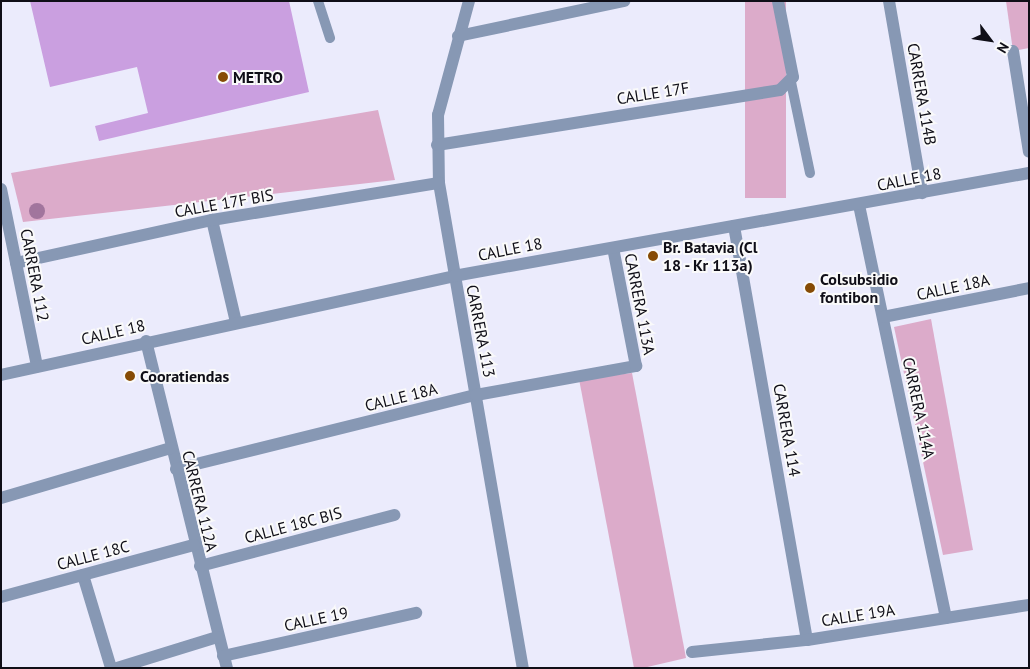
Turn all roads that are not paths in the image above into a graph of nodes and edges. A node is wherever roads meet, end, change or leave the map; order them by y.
1 (318, 1) edge
2 (469, 1) edge
3 (778, 1) edge
4 (890, 1) edge
5 (616, 2) edge
6 (458, 36) junction
7 (330, 38) dead end
8 (1013, 51) dead end
9 (791, 82) junction
10 (437, 145) junction
11 (1029, 152) edge
12 (810, 173) dead end
13 (1029, 174) edge
14 (439, 183) junction
15 (1, 189) edge
16 (922, 193) junction
17 (859, 205) junction
18 (212, 220) junction
19 (5, 224) edge
20 (734, 226) junction
21 (613, 248) junction
22 (16, 263) junction
23 (454, 276) junction
24 (1029, 288) edge
25 (883, 317) junction
26 (236, 322) junction
27 (146, 341) junction
28 (37, 366) junction
29 (636, 366) joint
30 (1, 375) edge
31 (476, 395) junction
32 (171, 448) junction
33 (176, 469) junction
34 (1, 498) edge
35 (394, 516) dead end
36 (194, 545) junction
37 (200, 566) junction
38 (83, 575) junction
39 (1, 597) edge
40 (1029, 605) edge
41 (416, 613) dead end
42 (946, 618) junction
43 (217, 637) junction
44 (807, 640) junction
45 (692, 652) dead end
46 (225, 662) edge
47 (111, 668) edge
48 (117, 668) edge
49 (522, 668) edge

1 - 7 lane
2 - 6 street, CARRERA 113
3 - 9 street
4 - 16 street, CARRERA 114B
5 - 6 street
6 - 10 street, CARRERA 113
8 - 11 street
9 - 10 street, CALLE 17F
9 - 12 lane
10 - 14 street, CARRERA 113
13 - 16 street, CALLE 18
14 - 18 street, CALLE 17F BIS
14 - 23 street, CARRERA 113
15 - 19 street, CARRERA 112
16 - 17 street, CALLE 18
17 - 20 street, CALLE 18
17 - 25 street, CARRERA 114A
18 - 22 street, CALLE 17F BIS
18 - 26 street
19 - 22 street, CARRERA 112
20 - 21 street, CALLE 18
20 - 44 street, CARRERA 114
21 - 23 street, CALLE 18
21 - 29 street, CARRERA 113A
22 - 28 street, CARRERA 112
23 - 26 street, CALLE 18
23 - 31 street, CARRERA 113
24 - 25 street, CALLE 18A
25 - 42 street, CARRERA 114A
26 - 27 street, CALLE 18
27 - 28 street, CALLE 18
27 - 32 street, CARRERA 112A
28 - 30 street, CALLE 18
29 - 31 street, CALLE 18A
31 - 33 street, CALLE 18A
31 - 49 street, CARRERA 113
32 - 33 street, CARRERA 112A
32 - 34 street
33 - 36 street, CARRERA 112A
35 - 37 street, CALLE 18C BIS
36 - 37 street, CARRERA 112A
36 - 38 street, CALLE 18C
37 - 43 street, CARRERA 112A
38 - 39 street, CALLE 18C
38 - 47 street
40 - 42 street, CALLE 19A
41 - 46 street, CALLE 19
42 - 44 street, CALLE 19A
43 - 46 street, CARRERA 112A
43 - 48 street
44 - 45 street, CALLE 19A

